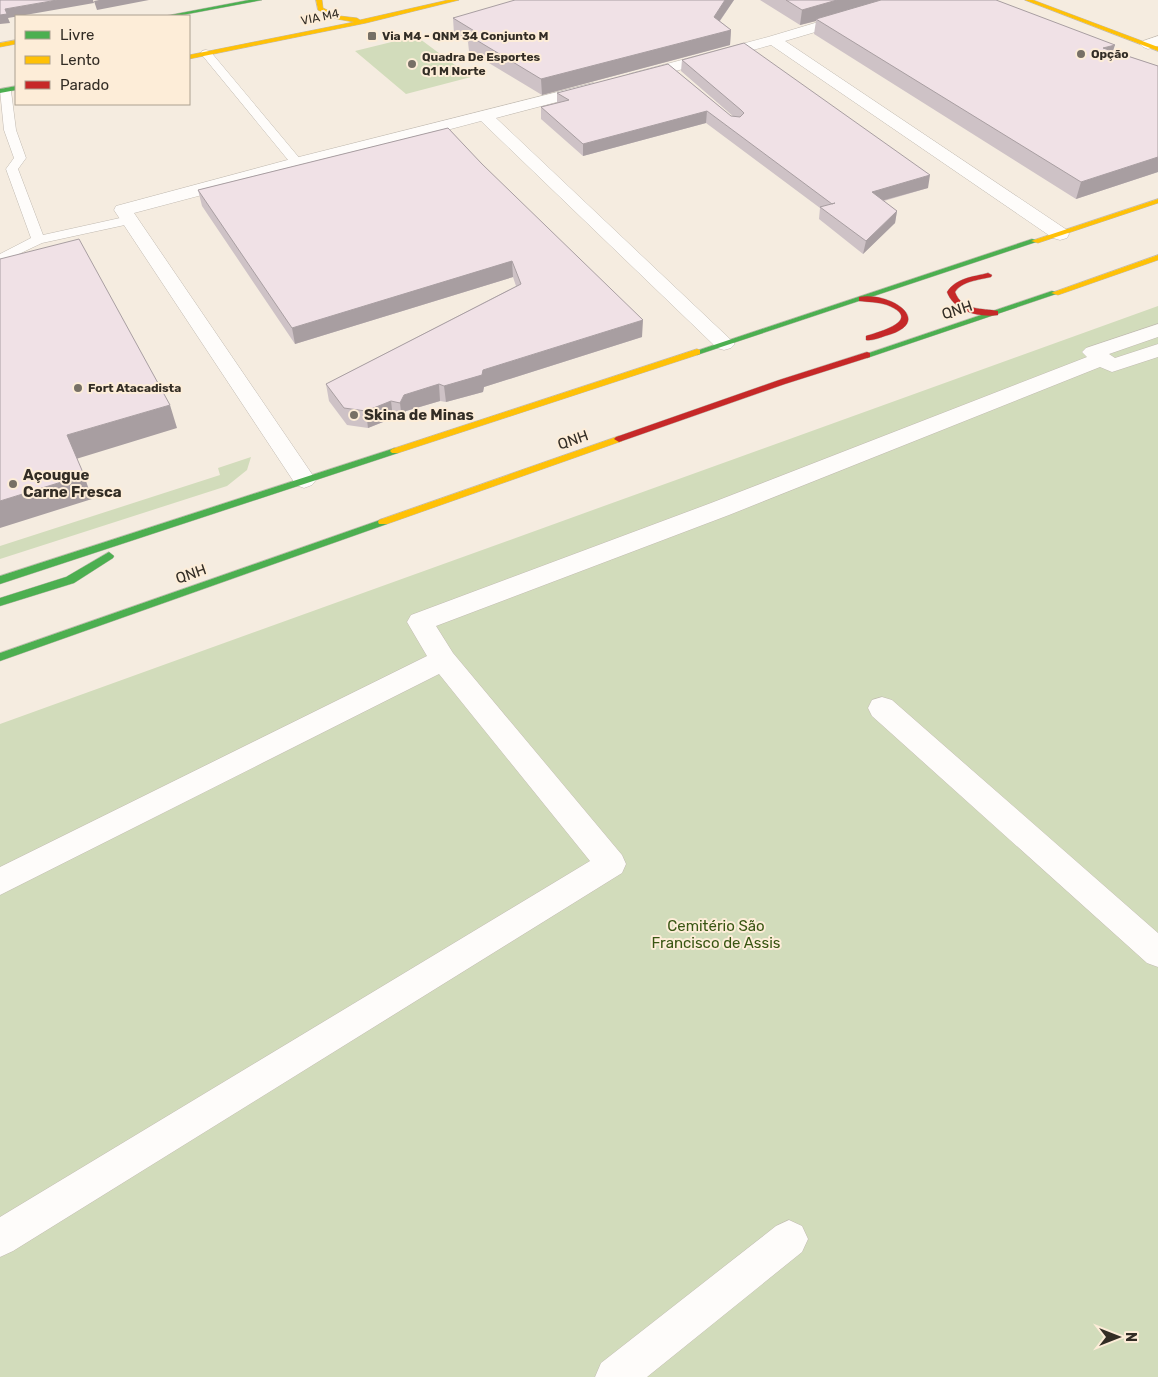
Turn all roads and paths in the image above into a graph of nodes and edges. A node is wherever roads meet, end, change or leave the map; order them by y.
1 (259, 0) edge
2 (319, 0) edge
3 (456, 0) edge
4 (908, 0) edge
5 (1028, 0) edge
6 (243, 3) junction
7 (1047, 3) edge
8 (262, 12) dead end
9 (174, 15) edge
10 (366, 21) junction
11 (275, 26) dead end
12 (773, 40) junction
13 (15, 42) edge
14 (263, 43) junction
15 (0, 45) edge
16 (1155, 45) edge
17 (206, 53) junction
18 (190, 56) edge
19 (7, 90) edge
20 (486, 116) junction
21 (297, 163) junction
22 (1158, 201) edge
23 (129, 220) junction
24 (1060, 234) junction
25 (38, 240) junction
26 (1029, 256) dead end
27 (1158, 258) edge
28 (0, 259) edge
29 (996, 272) dead end
30 (857, 300) junction
31 (1000, 312) junction
32 (1158, 330) edge
33 (861, 340) dead end
34 (724, 344) junction
35 (1158, 350) edge
36 (820, 358) dead end
37 (1102, 359) junction
38 (782, 382) junction
39 (304, 480) junction
40 (149, 532) junction
41 (0, 580) edge
42 (0, 602) edge
43 (3, 655) edge
44 (443, 660) junction
45 (882, 708) dead end
46 (0, 882) edge
47 (1158, 953) edge
48 (0, 1238) edge
49 (789, 1239) dead end
50 (615, 1377) edge

1 - 6 street
2 - 10 street
3 - 10 street, VIA M4
4 - 12 street
5 - 7 street
6 - 8 street
6 - 9 street
7 - 16 street
10 - 14 street, VIA M4
11 - 14 street
12 - 20 street
12 - 24 street
13 - 15 street
14 - 17 street, VIA M4
17 - 18 street, VIA M4
17 - 21 lane
19 - 25 lane
20 - 21 street
20 - 34 street
21 - 23 street
22 - 24 street
23 - 25 lane
23 - 39 street
24 - 26 street
24 - 30 street
25 - 28 lane
27 - 31 street, QNH
29 - 31 street
30 - 33 street
30 - 34 street
31 - 38 street, QNH
32 - 37 street
34 - 39 street
35 - 37 street
36 - 38 street
37 - 44 street
38 - 43 street, QNH
39 - 40 street
40 - 41 street
40 - 42 street
44 - 46 street
44 - 48 street
45 - 47 street
49 - 50 street

